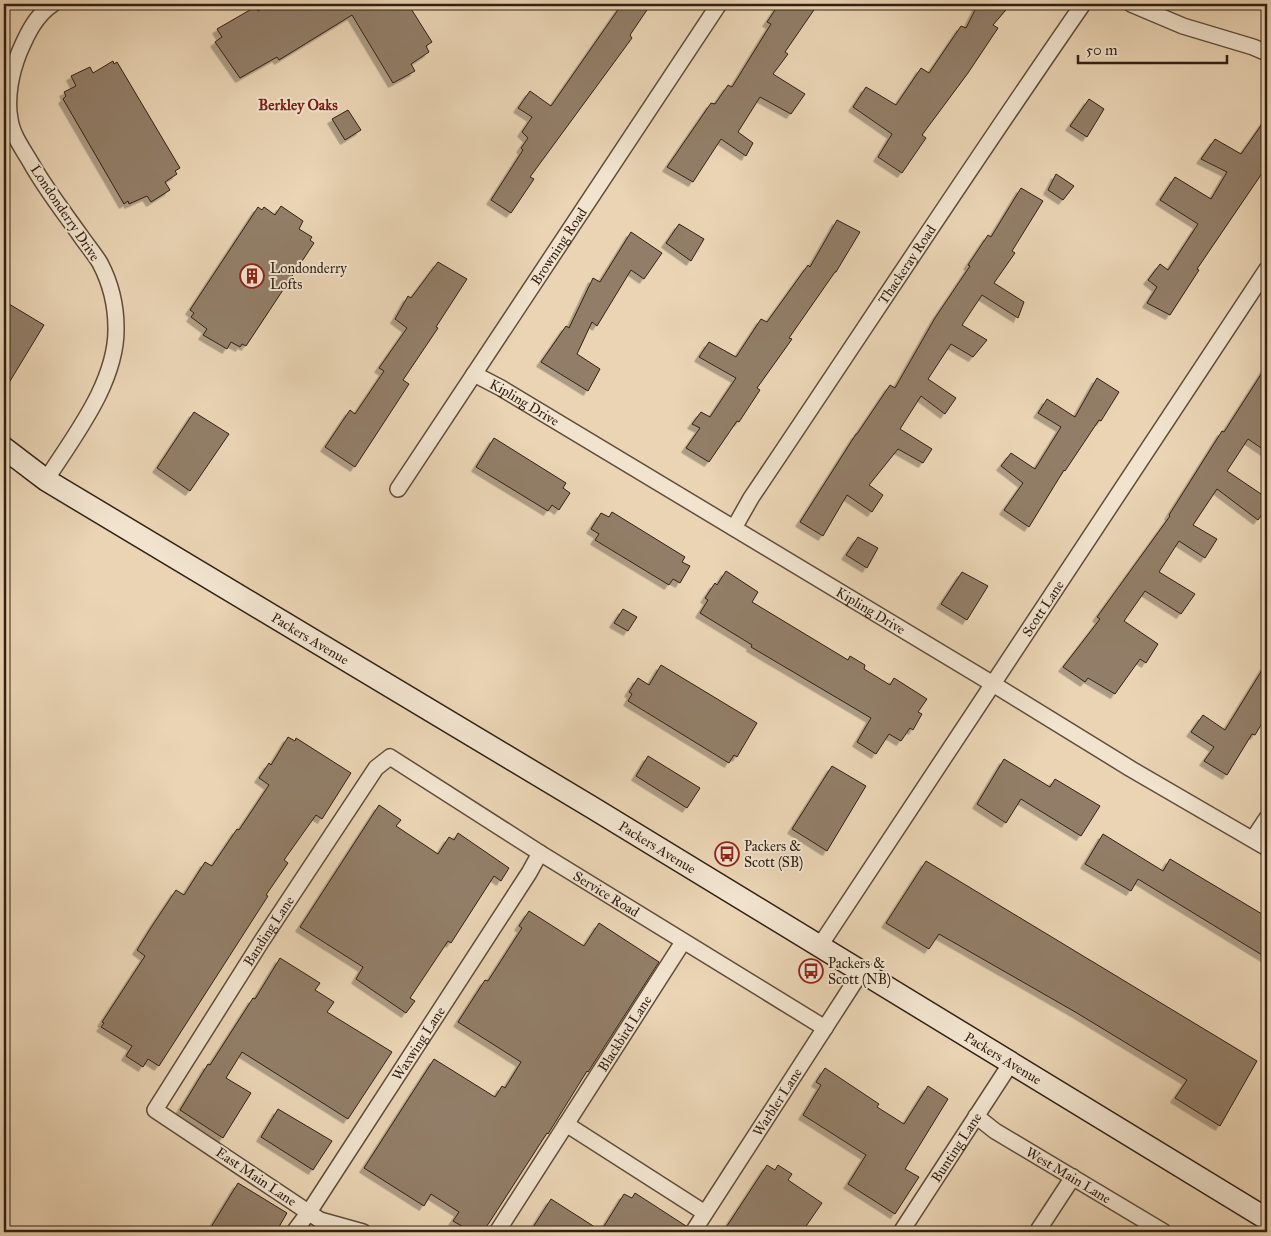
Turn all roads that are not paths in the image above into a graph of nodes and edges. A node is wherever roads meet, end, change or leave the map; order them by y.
1 (53, 4) edge
2 (719, 4) edge
3 (1082, 4) edge
4 (1132, 4) edge
5 (1267, 53) edge
6 (1267, 268) edge
7 (474, 374) junction
8 (4, 448) edge
9 (4, 464) edge
10 (46, 480) junction
11 (398, 489) dead end
12 (734, 528) junction
13 (993, 684) junction
14 (390, 757) joint
15 (1267, 818) edge
16 (1253, 840) junction
17 (1267, 848) edge
18 (540, 853) junction
19 (683, 942) junction
20 (819, 947) junction
21 (861, 972) junction
22 (825, 1028) junction
23 (1011, 1063) junction
24 (155, 1110) joint
25 (976, 1116) junction
26 (566, 1124) junction
27 (1073, 1177) junction
28 (309, 1212) junction
29 (705, 1213) junction
30 (1267, 1219) edge
31 (294, 1232) edge
32 (363, 1232) edge
33 (497, 1232) edge
34 (692, 1232) edge
35 (901, 1232) edge
36 (1037, 1232) edge
37 (1164, 1232) edge

1 - 10 street, Londonderry Drive
2 - 7 street, Browning Road
3 - 12 street, Thackeray Road
4 - 5 street
6 - 13 street, Scott Lane
7 - 11 street, Browning Road
7 - 12 street, Kipling Drive
8 - 10 main road, Packers Avenue
9 - 10 main road, Packers Avenue
10 - 20 main road, Packers Avenue
12 - 13 street, Kipling Drive
13 - 16 street, Kipling Drive
13 - 20 street, Scott Lane
14 - 18 street, Service Road
14 - 24 street, Banding Lane
15 - 16 street
16 - 17 street, Kipling Drive
18 - 19 street, Service Road
18 - 28 street, Waxwing Lane
19 - 22 street, Service Road
19 - 26 street, Blackbird Lane
20 - 21 main road, Packers Avenue
21 - 22 street, Warbler Lane
21 - 23 main road, Packers Avenue
22 - 29 street, Warbler Lane
23 - 25 street, Bunting Lane
23 - 30 main road, Packers Avenue
24 - 28 street, East Main Lane
25 - 27 street, West Main Lane
25 - 35 street, Bunting Lane
26 - 29 street
26 - 33 street, Blackbird Lane
27 - 36 street
27 - 37 street, West Main Lane
28 - 31 street, Waxwing Lane
28 - 32 street, East Main Lane
29 - 34 street, Warbler Lane

